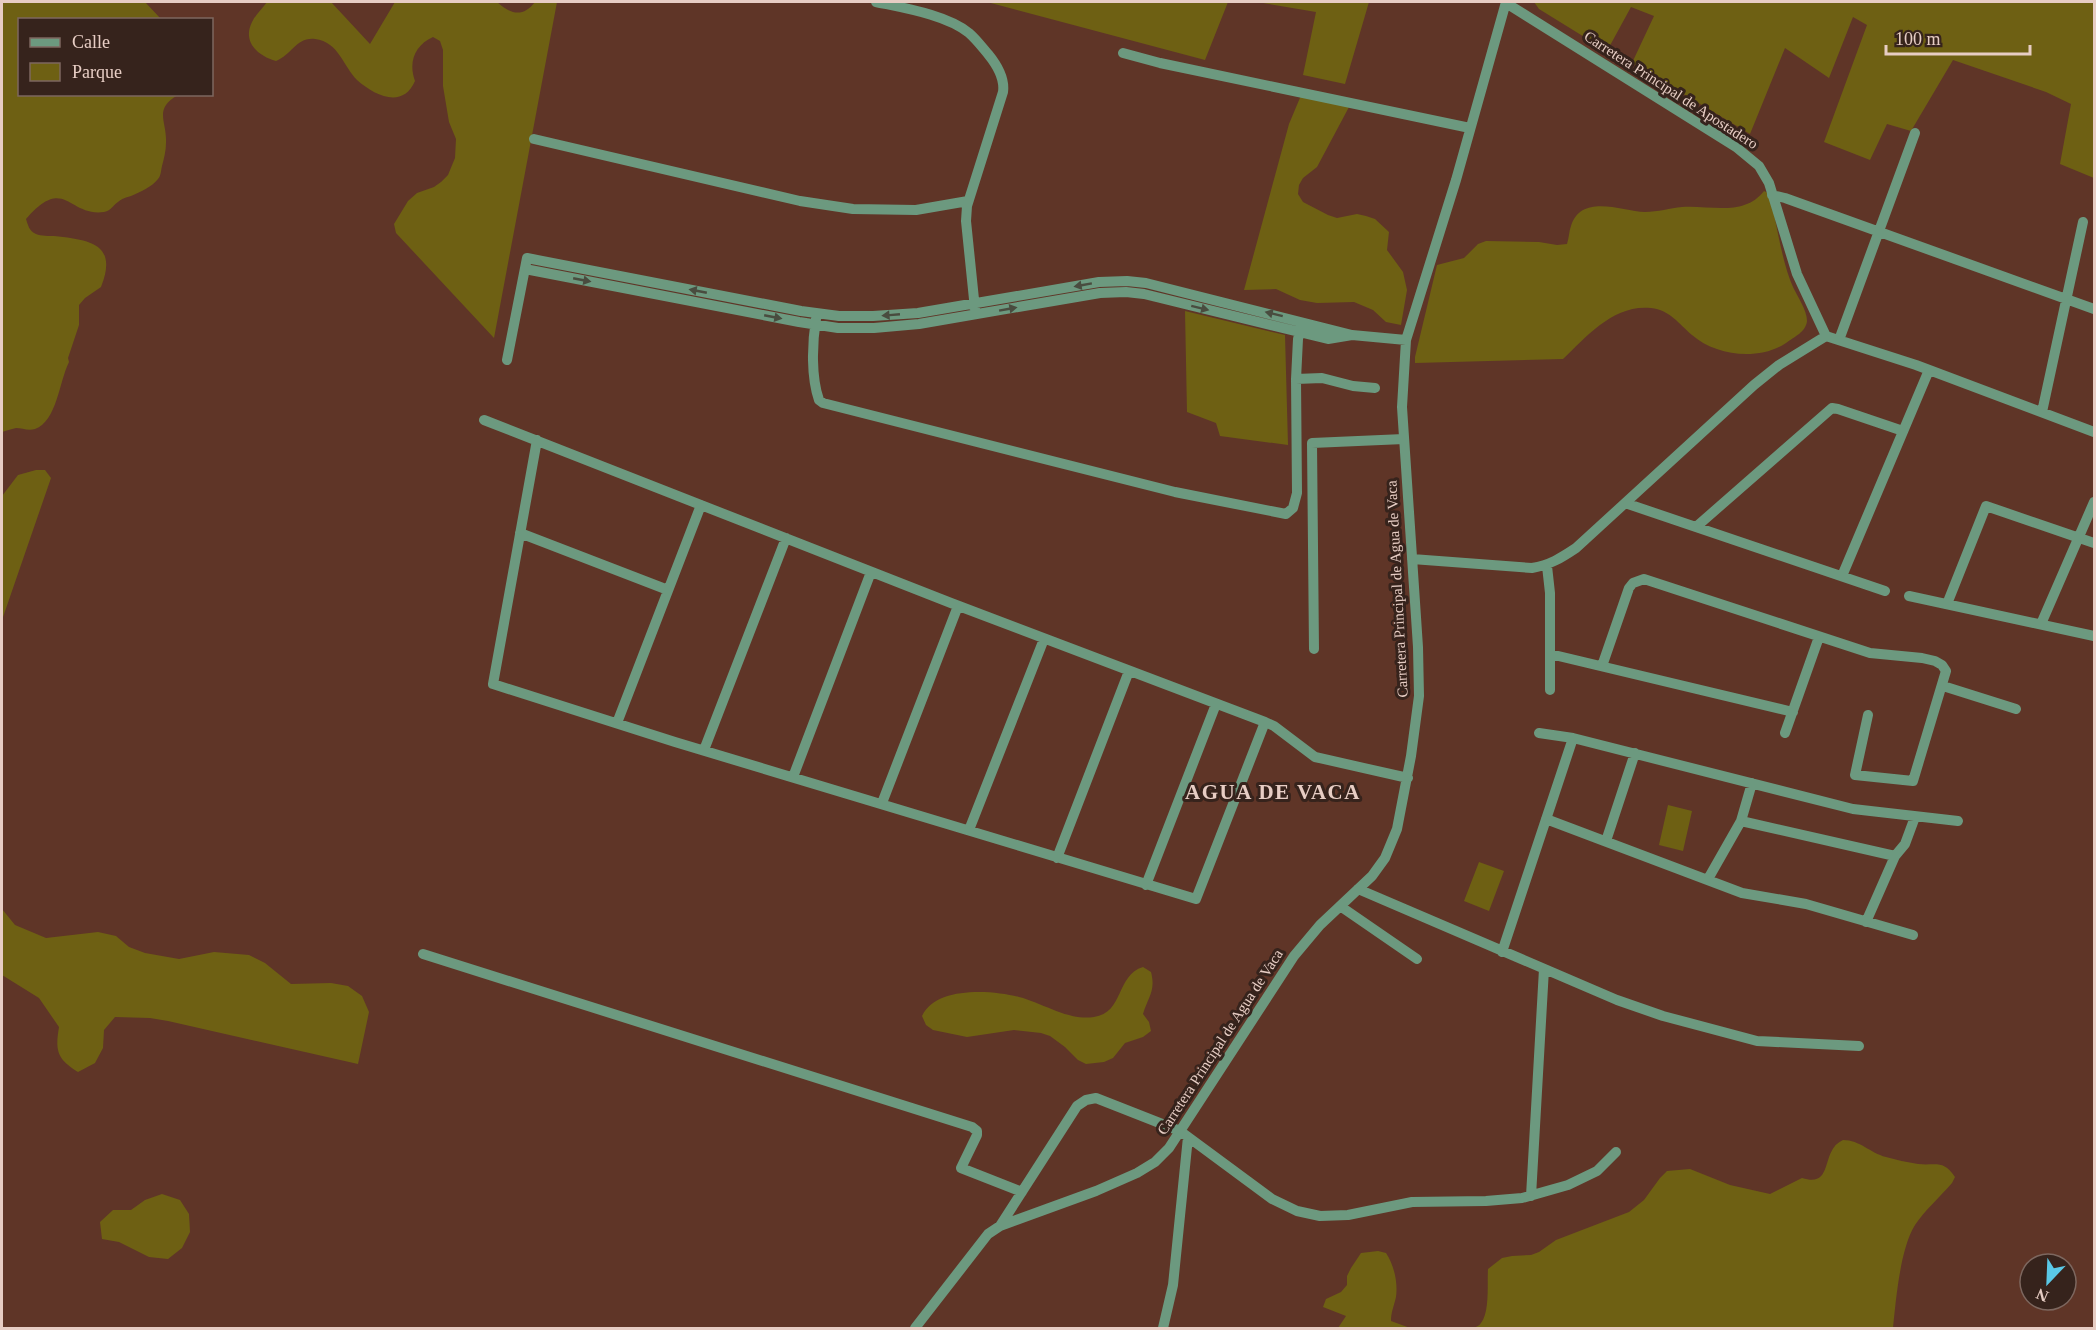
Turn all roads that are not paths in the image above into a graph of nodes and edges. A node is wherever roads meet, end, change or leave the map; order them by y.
1 (876, 2) edge
2 (1506, 2) edge
3 (1123, 53) dead end
4 (1470, 128) junction
5 (1915, 133) dead end
6 (534, 139) dead end
7 (1772, 195) junction
8 (968, 201) junction
9 (2083, 222) dead end
10 (1879, 231) junction
11 (2066, 299) junction
12 (975, 309) junction
13 (2094, 309) edge
14 (816, 319) junction
15 (1301, 327) junction
16 (1826, 336) junction
17 (1406, 340) junction
18 (1839, 340) junction
19 (507, 360) dead end
20 (1929, 370) junction
21 (1296, 379) junction
22 (1375, 388) dead end
23 (2042, 412) junction
24 (484, 420) dead end
25 (1903, 431) junction
26 (2094, 432) edge
27 (1404, 439) junction
28 (537, 440) junction
29 (2094, 502) edge
30 (1625, 503) junction
31 (701, 505) junction
32 (1696, 527) junction
33 (520, 533) junction
34 (786, 538) junction
35 (2079, 538) junction
36 (2094, 543) edge
37 (1412, 559) junction
38 (1548, 566) junction
39 (872, 572) junction
40 (1842, 576) junction
41 (668, 590) junction
42 (1886, 591) dead end
43 (1909, 596) dead end
44 (1947, 604) junction
45 (958, 606) junction
46 (2042, 624) junction
47 (2094, 636) edge
48 (1819, 637) junction
49 (1044, 639) junction
50 (1314, 649) dead end
51 (1550, 654) junction
52 (1602, 666) junction
53 (1129, 671) junction
54 (1943, 686) junction
55 (1550, 690) dead end
56 (1216, 704) junction
57 (2016, 709) dead end
58 (1793, 712) junction
59 (1868, 715) dead end
60 (1265, 722) junction
61 (617, 723) junction
62 (1785, 732) dead end
63 (1539, 733) dead end
64 (1573, 738) junction
65 (704, 750) junction
66 (1635, 753) junction
67 (793, 777) junction
68 (1408, 778) junction
69 (1752, 783) junction
70 (882, 803) junction
71 (1915, 817) junction
72 (1546, 819) junction
73 (1741, 821) junction
74 (1958, 821) dead end
75 (969, 830) junction
76 (1606, 841) junction
77 (1895, 856) junction
78 (1057, 858) junction
79 (1708, 879) junction
80 (1146, 885) junction
81 (1358, 889) junction
82 (1340, 906) junction
83 (1866, 922) junction
84 (1913, 935) dead end
85 (1502, 952) junction
86 (423, 954) dead end
87 (1417, 959) dead end
88 (1544, 969) junction
89 (1859, 1046) dead end
90 (1184, 1134) junction
91 (1617, 1152) dead end
92 (1022, 1192) junction
93 (1531, 1196) junction
94 (1000, 1226) junction
95 (915, 1329) edge
96 (1163, 1329) edge

1 - 8 street
2 - 4 street, Carretera Principal de Agua de Vaca
2 - 7 street, Carretera Principal de Apostadero
3 - 4 street
4 - 17 street, Carretera Principal de Agua de Vaca
5 - 10 street
6 - 8 street
7 - 10 street
7 - 16 street, Carretera Principal de Apostadero
8 - 12 street
9 - 11 street
10 - 11 street
10 - 18 street
11 - 13 street
11 - 23 street
12 - 14 street
12 - 15 street
14 - 19 street
14 - 21 street
15 - 17 street
15 - 21 street
16 - 18 street
16 - 30 street
17 - 27 street, Carretera Principal de Agua de Vaca
18 - 20 street
20 - 23 street
20 - 25 street
21 - 22 street
23 - 26 street
24 - 28 street
25 - 32 street
25 - 40 street
27 - 37 street, Carretera Principal de Agua de Vaca
27 - 50 street
28 - 31 street
28 - 33 street
29 - 35 street
30 - 32 street
30 - 38 street
31 - 34 street
31 - 41 street
32 - 40 street
33 - 41 street
33 - 61 street
34 - 39 street
34 - 65 street
35 - 36 street
35 - 44 street
35 - 46 street
37 - 38 street
37 - 68 street, Carretera Principal de Agua de Vaca
38 - 51 street
39 - 45 street
39 - 67 street
40 - 42 street
41 - 61 street
43 - 44 street
44 - 46 street
45 - 49 street
45 - 70 street
46 - 47 street
48 - 52 street
48 - 54 street
48 - 58 street
49 - 53 street
49 - 75 street
51 - 52 street
51 - 55 street
52 - 58 street
53 - 56 street
53 - 78 street
54 - 57 street
54 - 59 street
56 - 60 street
56 - 80 street
58 - 62 street
60 - 68 street
60 - 80 street
61 - 65 street
63 - 64 street
64 - 66 street
64 - 72 street
65 - 67 street
66 - 69 street
66 - 76 street
67 - 70 street
68 - 81 street, Carretera Principal de Agua de Vaca
69 - 71 street
69 - 73 street
70 - 75 street
71 - 74 street
71 - 77 street
72 - 76 street
72 - 85 street
73 - 77 street
73 - 79 street
75 - 78 street
76 - 79 street
77 - 83 street
78 - 80 street
79 - 83 street
81 - 82 street, Carretera Principal de Agua de Vaca
81 - 85 street
82 - 87 street
82 - 90 street, Carretera Principal de Agua de Vaca
83 - 84 street
85 - 88 street
86 - 92 street
88 - 89 street
88 - 93 street
90 - 92 street
90 - 93 street
90 - 94 street, Carretera Principal de Agua de Vaca
90 - 96 street
91 - 93 street
92 - 94 street
94 - 95 street, Carretera Principal de Agua de Vaca

